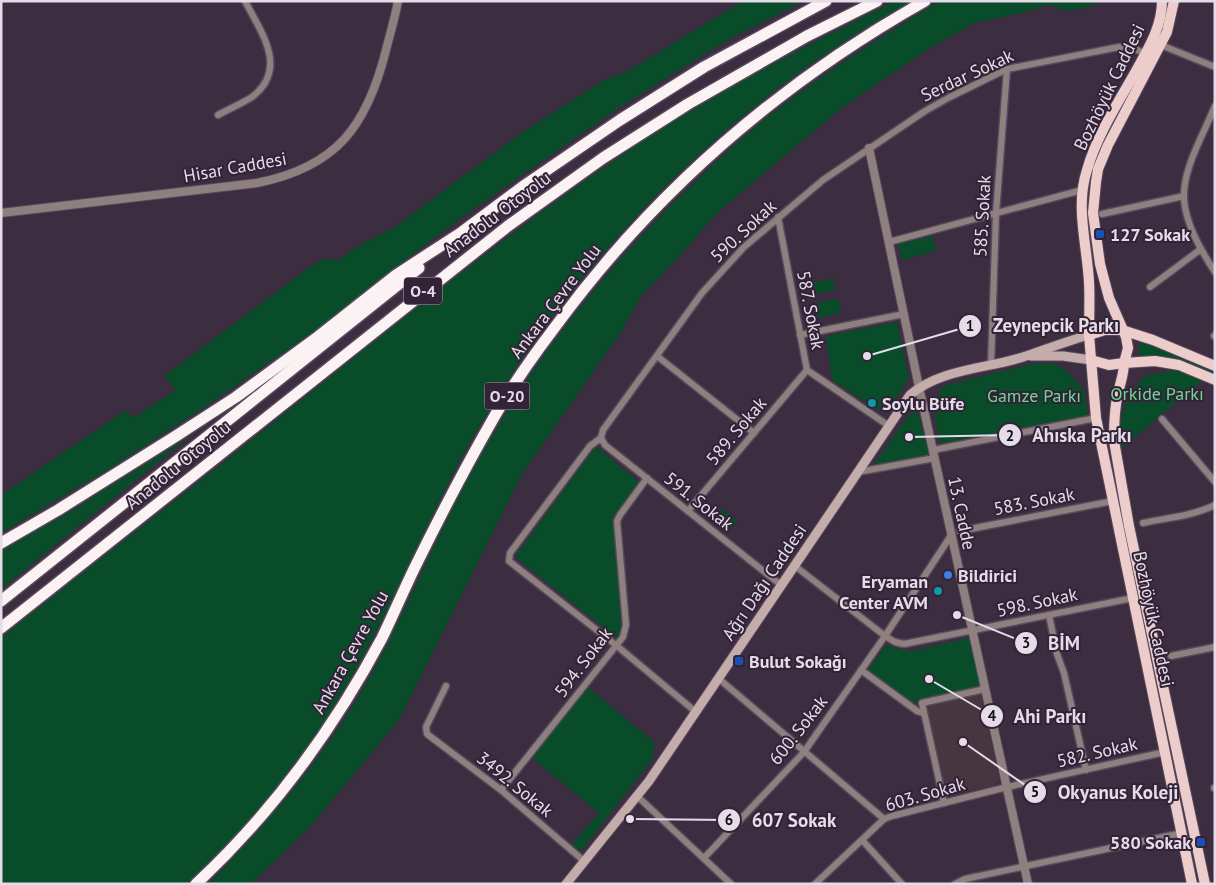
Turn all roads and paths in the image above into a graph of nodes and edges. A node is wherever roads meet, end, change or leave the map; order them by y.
1 (245, 1) edge
2 (398, 1) edge
3 (826, 1) edge
4 (877, 1) edge
5 (925, 1) edge
6 (1162, 1) edge
7 (1174, 1) edge
8 (1161, 45) junction
9 (1146, 54) junction
10 (1215, 67) edge
11 (1007, 70) junction
12 (1215, 106) edge
13 (218, 115) dead end
14 (869, 148) junction
15 (1082, 190) junction
16 (1184, 196) junction
17 (1, 213) edge
18 (996, 213) junction
19 (1102, 214) dead end
20 (778, 217) junction
21 (462, 232) junction
22 (889, 242) junction
23 (1201, 250) junction
24 (1215, 272) edge
25 (1150, 287) dead end
26 (904, 314) junction
27 (1122, 330) junction
28 (800, 335) junction
29 (1089, 336) junction
30 (657, 356) junction
31 (1026, 356) junction
32 (1092, 360) junction
33 (1124, 363) junction
34 (991, 365) junction
35 (1215, 366) edge
36 (807, 370) junction
37 (1215, 380) edge
38 (919, 387) junction
39 (1096, 418) junction
40 (1162, 419) dead end
41 (889, 426) junction
42 (754, 433) junction
43 (601, 438) junction
44 (934, 454) junction
45 (858, 472) junction
46 (647, 478) junction
47 (1215, 482) edge
48 (1113, 501) junction
49 (1215, 505) edge
50 (688, 511) junction
51 (1143, 523) dead end
52 (960, 531) dead end
53 (952, 534) junction
54 (1, 543) edge
55 (794, 566) junction
56 (782, 585) junction
57 (1133, 598) junction
58 (1, 601) edge
59 (1049, 615) junction
60 (1, 628) edge
61 (973, 631) junction
62 (885, 636) junction
63 (617, 646) junction
64 (1215, 647) edge
65 (1171, 656) dead end
66 (861, 670) junction
67 (718, 678) junction
68 (446, 686) dead end
69 (985, 689) junction
70 (696, 712) junction
71 (924, 712) junction
72 (804, 752) junction
73 (1165, 752) junction
74 (1086, 770) junction
75 (1007, 788) junction
76 (501, 790) junction
77 (637, 796) junction
78 (944, 803) junction
79 (884, 819) junction
80 (1182, 833) junction
81 (862, 840) junction
82 (704, 858) junction
83 (584, 861) junction
84 (1024, 867) junction
85 (196, 884) edge
86 (566, 884) edge
87 (731, 884) edge
88 (815, 884) edge
89 (902, 884) edge
90 (955, 884) edge
91 (1028, 884) edge
92 (1192, 884) edge
93 (1205, 884) edge

1 - 13 street
2 - 17 street, Hisar Caddesi
3 - 21 highway
4 - 60 highway, Anadolu Otoyolu / O-4
5 - 85 highway, Ankara Çevre Yolu / O-20
6 - 9 main road, Bozhöyük Caddesi
7 - 8 main road, Bozhöyük Caddesi
8 - 10 street
8 - 27 main road, Bozhöyük Caddesi
9 - 11 street, Serdar Sokak
9 - 15 main road, Bozhöyük Caddesi
11 - 14 street, Serdar Sokak
11 - 18 street, 585. Sokak
12 - 16 street
14 - 20 street, 590. Sokak
14 - 22 street, 13. Cadde
15 - 18 street
15 - 29 main road, Bozhöyük Caddesi
16 - 19 street
16 - 23 street
18 - 22 street
18 - 34 street, 585. Sokak
20 - 28 street, 587. Sokak
20 - 30 street, 590. Sokak
21 - 54 highway
21 - 58 highway, Anadolu Otoyolu / O-4
22 - 26 street, 13. Cadde
23 - 24 street
23 - 25 street
26 - 28 street
26 - 38 street, 13. Cadde
27 - 29 main road
27 - 33 main road
27 - 35 main road
28 - 36 street, 587. Sokak
29 - 31 main road, Ağrı Dağı Caddesi
29 - 32 main road
30 - 42 street
30 - 43 street, 590. Sokak
31 - 32 main road, Ağrı Dağı Caddesi
31 - 34 main road, Ağrı Dağı Caddesi
32 - 33 main road
32 - 39 main road, Bozhöyük Caddesi
33 - 37 main road
33 - 93 main road, Bozhöyük Caddesi
34 - 38 main road, Ağrı Dağı Caddesi
36 - 41 street, 587. Sokak
36 - 42 street, 589. Sokak
38 - 41 main road, Ağrı Dağı Caddesi
38 - 44 street, 13. Cadde
39 - 44 street
39 - 48 main road, Bozhöyük Caddesi
40 - 47 street
41 - 45 main road, Ağrı Dağı Caddesi
42 - 50 street, 589. Sokak
43 - 46 street, 591. Sokak
43 - 63 street, 590. Sokak
44 - 45 street
44 - 53 street, 13. Cadde
45 - 55 main road, Ağrı Dağı Caddesi
46 - 50 street, 591. Sokak
46 - 63 street, 594. Sokak
48 - 52 street, 583. Sokak
48 - 57 main road, Bozhöyük Caddesi
49 - 51 street
50 - 56 street, 591. Sokak
53 - 61 street, 13. Cadde
53 - 62 street, 600. Sokak
55 - 56 main road, Ağrı Dağı Caddesi
55 - 62 street, 598. Sokak
56 - 67 main road, Ağrı Dağı Caddesi
57 - 59 street, 598. Sokak
57 - 73 main road, Bozhöyük Caddesi
59 - 61 street, 598. Sokak
59 - 74 street
61 - 62 street, 598. Sokak
61 - 69 street, 13. Cadde
62 - 66 street, 600. Sokak
63 - 70 street
63 - 76 street, 594. Sokak
64 - 65 street
66 - 71 street
66 - 72 street, 600. Sokak
67 - 70 main road, Ağrı Dağı Caddesi
67 - 72 street
68 - 76 street, 3492. Sokak
69 - 71 street
69 - 75 street, 13. Cadde
70 - 77 main road, Ağrı Dağı Caddesi
71 - 78 street
72 - 79 street
72 - 82 street, 600. Sokak
73 - 74 street, 582. Sokak
73 - 80 main road, Bozhöyük Caddesi
74 - 75 street, 582. Sokak
75 - 78 street, 603. Sokak
75 - 84 street, 13. Cadde
76 - 83 street, 3492. Sokak
77 - 82 street
77 - 83 main road, Ağrı Dağı Caddesi
78 - 79 street, 603. Sokak
79 - 81 street, 603. Sokak
80 - 84 street
80 - 92 main road, Bozhöyük Caddesi
81 - 88 street, 603. Sokak
81 - 89 street
82 - 87 street
83 - 86 main road, Ağrı Dağı Caddesi
84 - 90 street
84 - 91 street, 13. Cadde

